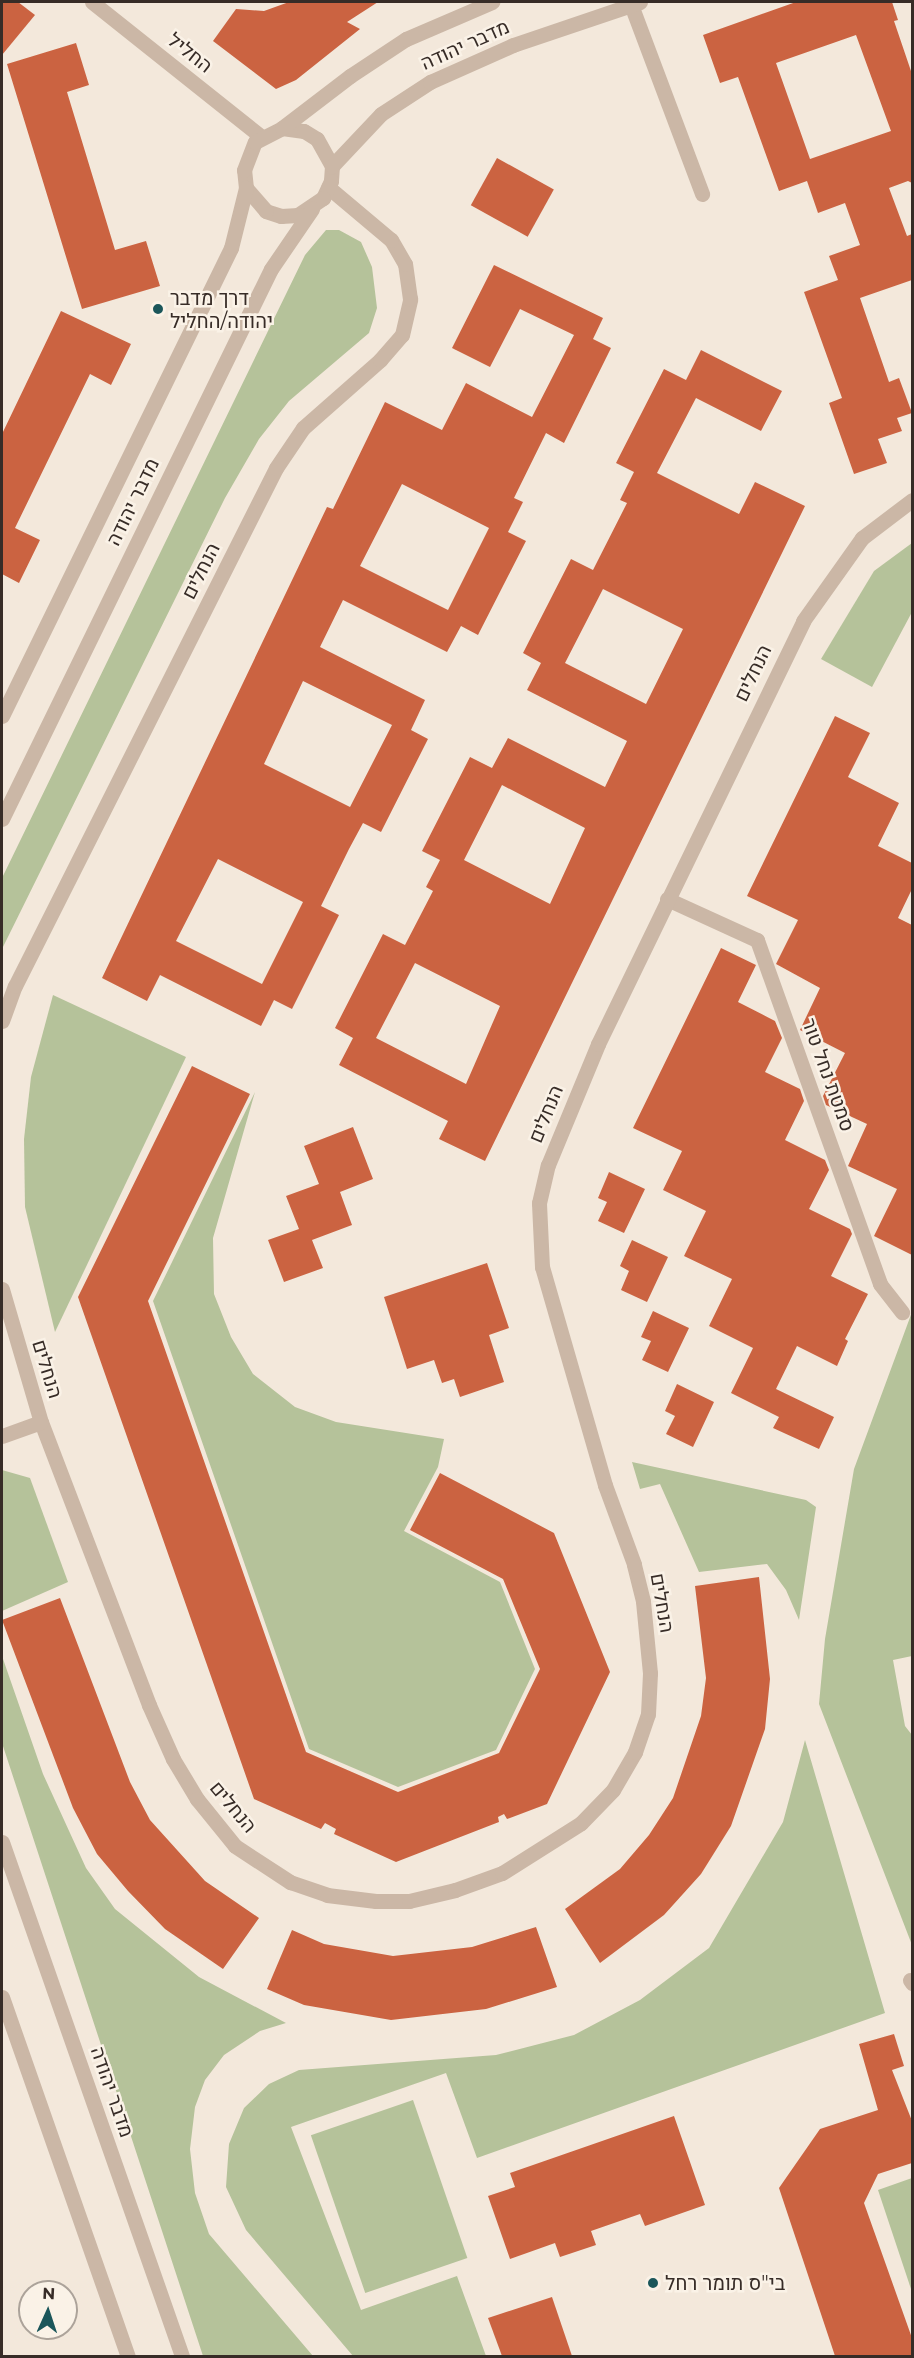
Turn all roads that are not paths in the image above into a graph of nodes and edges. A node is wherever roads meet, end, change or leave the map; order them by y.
1 (92, 2) edge
2 (492, 2) edge
3 (634, 2) edge
4 (282, 128) junction
5 (262, 137) junction
6 (332, 166) junction
7 (328, 187) junction
8 (246, 188) junction
9 (702, 194) dead end
10 (312, 209) junction
11 (912, 500) edge
12 (2, 716) edge
13 (2, 819) edge
14 (667, 898) junction
15 (2, 1022) edge
16 (2, 1289) edge
17 (902, 1312) dead end
18 (41, 1422) junction
19 (2, 1436) edge
20 (2, 1842) edge
21 (2, 1997) edge
22 (128, 2356) edge
23 (182, 2356) edge

1 - 5 street, החליל
2 - 4 street, מדבר יהודה
3 - 6 street, מדבר יהודה
3 - 9 street
4 - 5 street
4 - 6 street
5 - 8 street
6 - 7 street
7 - 10 street
7 - 15 street, הנחלים
8 - 10 street
8 - 12 street, מדבר יהודה
10 - 13 street, מדבר יהודה
11 - 14 street, הנחלים
14 - 17 street, סמטת נחל טור
14 - 18 street, הנחלים
16 - 18 street, הנחלים
18 - 19 street
20 - 23 street, מדבר יהודה
21 - 22 street

